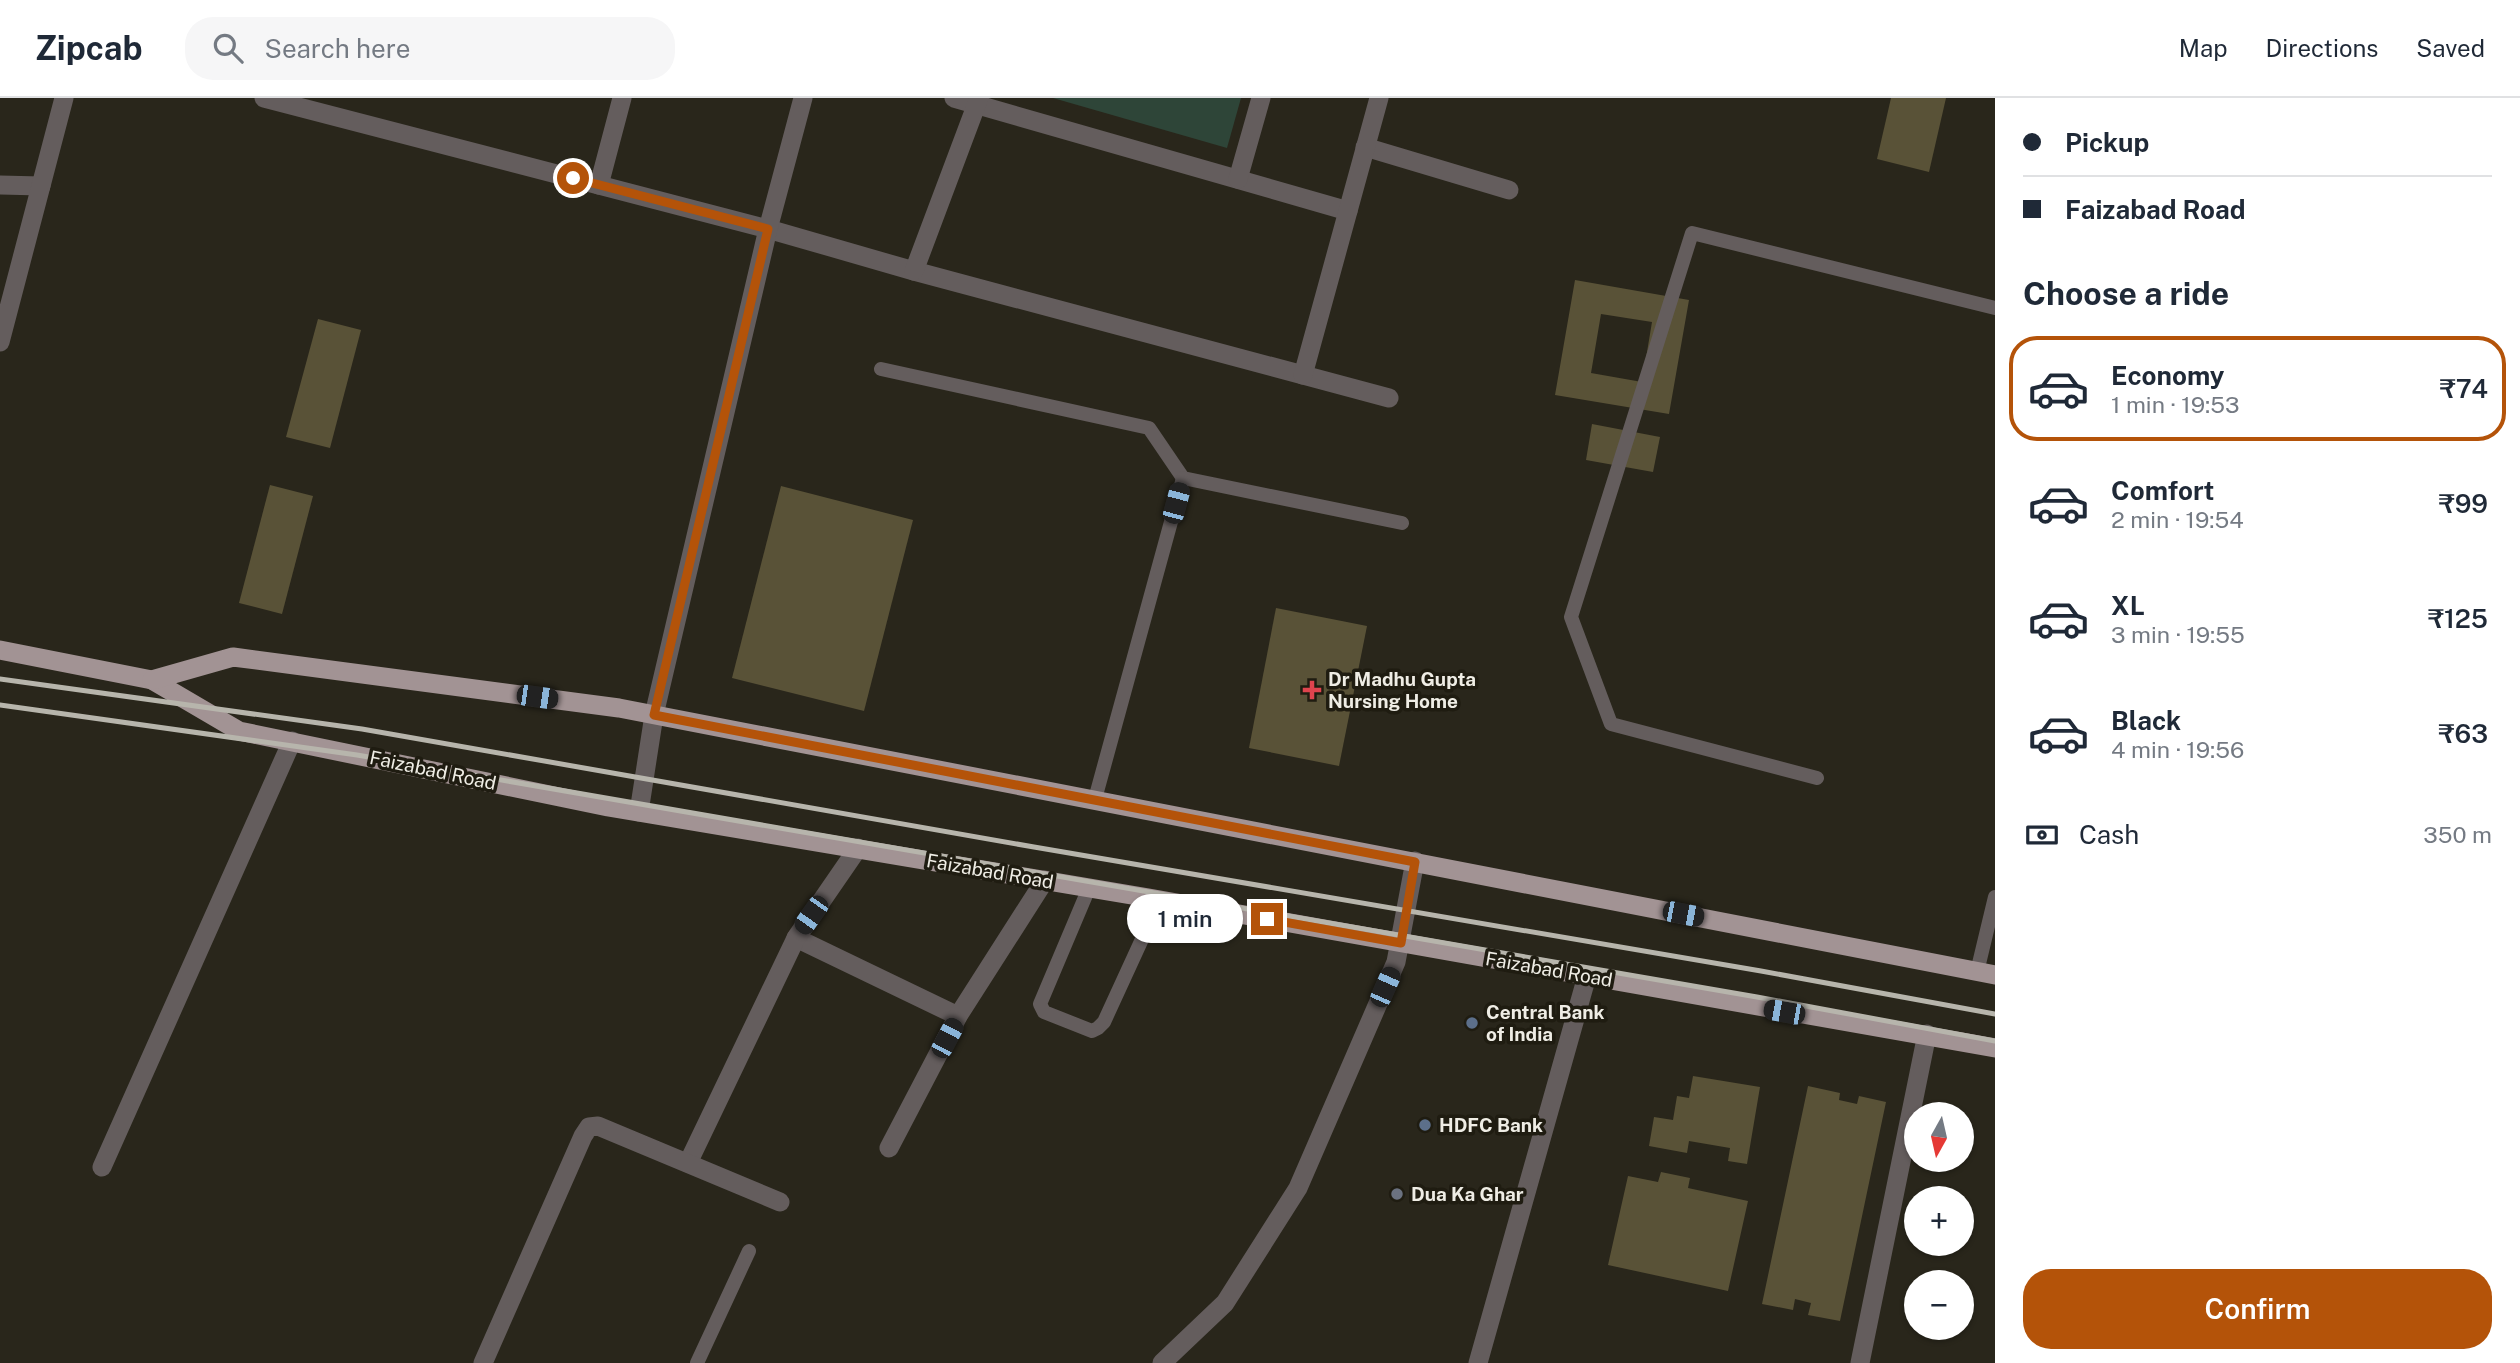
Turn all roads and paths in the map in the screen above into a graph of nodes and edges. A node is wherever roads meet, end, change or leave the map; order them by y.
1 (64, 98) edge
2 (264, 98) edge
3 (622, 98) edge
4 (803, 98) edge
5 (954, 98) edge
6 (1261, 98) edge
7 (1379, 98) edge
8 (979, 101) edge
9 (1365, 147) junction
10 (1237, 179) junction
11 (0, 185) edge
12 (599, 185) junction
13 (41, 186) junction
14 (1509, 190) dead end
15 (1348, 211) junction
16 (768, 229) junction
17 (914, 271) junction
18 (1995, 307) edge
19 (0, 342) edge
20 (881, 369) dead end
21 (1303, 375) junction
22 (1389, 398) dead end
23 (1183, 478) junction
24 (1402, 523) dead end
25 (0, 650) edge
26 (152, 680) junction
27 (654, 715) junction
28 (292, 741) junction
29 (1817, 778) dead end
30 (1095, 799) junction
31 (639, 812) junction
32 (858, 848) junction
33 (1415, 862) junction
34 (1045, 880) junction
35 (1088, 888) junction
36 (1995, 897) edge
37 (1160, 900) junction
38 (796, 938) junction
39 (1401, 943) junction
40 (1986, 974) edge
41 (1587, 976) junction
42 (958, 1016) junction
43 (1927, 1034) junction
44 (1995, 1048) edge
45 (889, 1148) dead end
46 (688, 1163) junction
47 (102, 1167) dead end
48 (780, 1202) dead end
49 (749, 1251) dead end
50 (483, 1363) edge
51 (697, 1363) edge
52 (1162, 1363) edge
53 (1478, 1363) edge
54 (1860, 1363) edge

1 - 13 street
2 - 12 street
3 - 12 street
4 - 16 street
5 - 8 street
6 - 10 street
7 - 9 street
8 - 10 street
8 - 17 street
9 - 14 street
9 - 15 street
10 - 15 street
11 - 13 street
12 - 16 street
13 - 19 street
15 - 21 street
16 - 17 street
16 - 27 street
17 - 21 street
18 - 29 lane
20 - 23 lane
21 - 22 street
23 - 24 lane
23 - 30 lane
25 - 26 main road, Faizabad Road
26 - 27 main road
26 - 28 main road, Faizabad Road
27 - 30 main road
27 - 31 street
28 - 31 main road, Faizabad Road
28 - 47 street
30 - 33 main road
31 - 32 main road, Faizabad Road
32 - 34 main road, Faizabad Road
32 - 38 street
33 - 39 street
33 - 40 main road
34 - 35 main road, Faizabad Road
34 - 42 street
35 - 37 main road, Faizabad Road
35 - 37 lane
36 - 40 lane
37 - 39 main road, Faizabad Road
38 - 42 street
38 - 46 street
39 - 41 main road, Faizabad Road
39 - 52 street
41 - 43 main road, Faizabad Road
41 - 53 street
42 - 45 street
43 - 44 main road, Faizabad Road
43 - 54 street
46 - 48 street
46 - 50 street
49 - 51 lane

